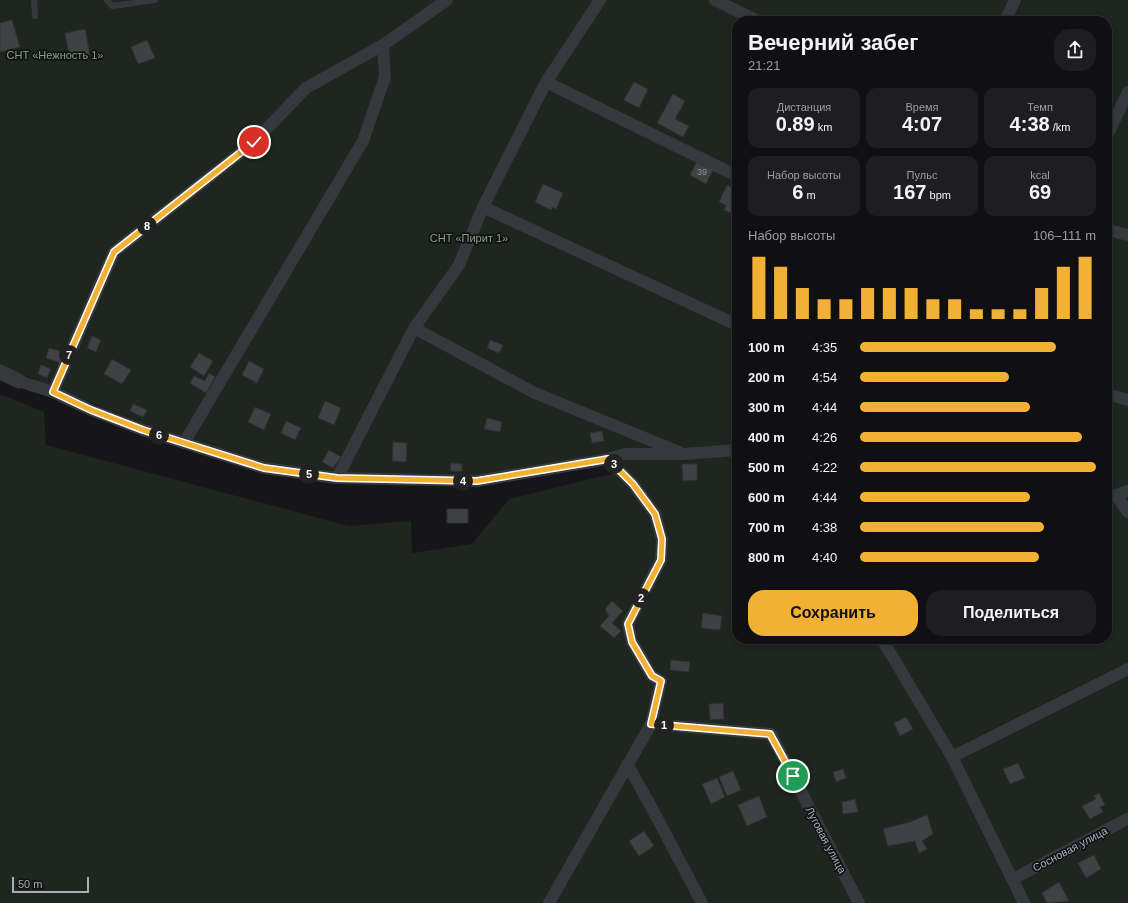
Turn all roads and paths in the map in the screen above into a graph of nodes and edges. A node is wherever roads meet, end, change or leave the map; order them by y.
1 (34, 0) edge
2 (107, 0) edge
3 (155, 0) edge
4 (447, 0) edge
5 (600, 0) edge
6 (715, 0) edge
7 (1015, 0) edge
8 (35, 16) dead end
9 (748, 16) edge
10 (1007, 16) edge
11 (383, 45) junction
12 (546, 82) junction
13 (1128, 92) edge
14 (1112, 126) edge
15 (732, 174) edge
16 (483, 207) junction
17 (1112, 231) edge
18 (1128, 235) edge
19 (732, 323) edge
20 (414, 328) junction
21 (0, 372) edge
22 (19, 381) joint
23 (53, 392) junction
24 (1112, 395) edge
25 (1128, 400) edge
26 (184, 443) junction
27 (732, 450) edge
28 (684, 454) junction
29 (608, 459) junction
30 (337, 478) junction
31 (1128, 491) edge
32 (1112, 496) edge
33 (1112, 497) edge
34 (1128, 512) edge
35 (885, 644) edge
36 (1128, 669) edge
37 (651, 724) junction
38 (952, 757) junction
39 (627, 764) junction
40 (1127, 819) dead end
41 (1012, 879) junction
42 (549, 903) edge
43 (702, 903) edge
44 (859, 903) edge
45 (1024, 903) edge

1 - 8 lane
2 - 3 lane
4 - 11 street
5 - 12 street
6 - 9 street
7 - 10 street
11 - 23 street
11 - 26 street
12 - 15 street
12 - 16 street
13 - 14 street
16 - 19 street
16 - 20 street
17 - 18 street
20 - 28 street
20 - 30 street
21 - 22 street
22 - 23 street
23 - 26 street
24 - 25 street
26 - 30 street
27 - 28 street
28 - 29 street
29 - 30 street
29 - 37 street
31 - 32 street
33 - 34 street
35 - 38 street
36 - 38 street
37 - 39 street
37 - 44 street, Луговая улица
38 - 41 street
39 - 42 street
39 - 43 street
40 - 41 street, Сосновая улица
41 - 45 street

